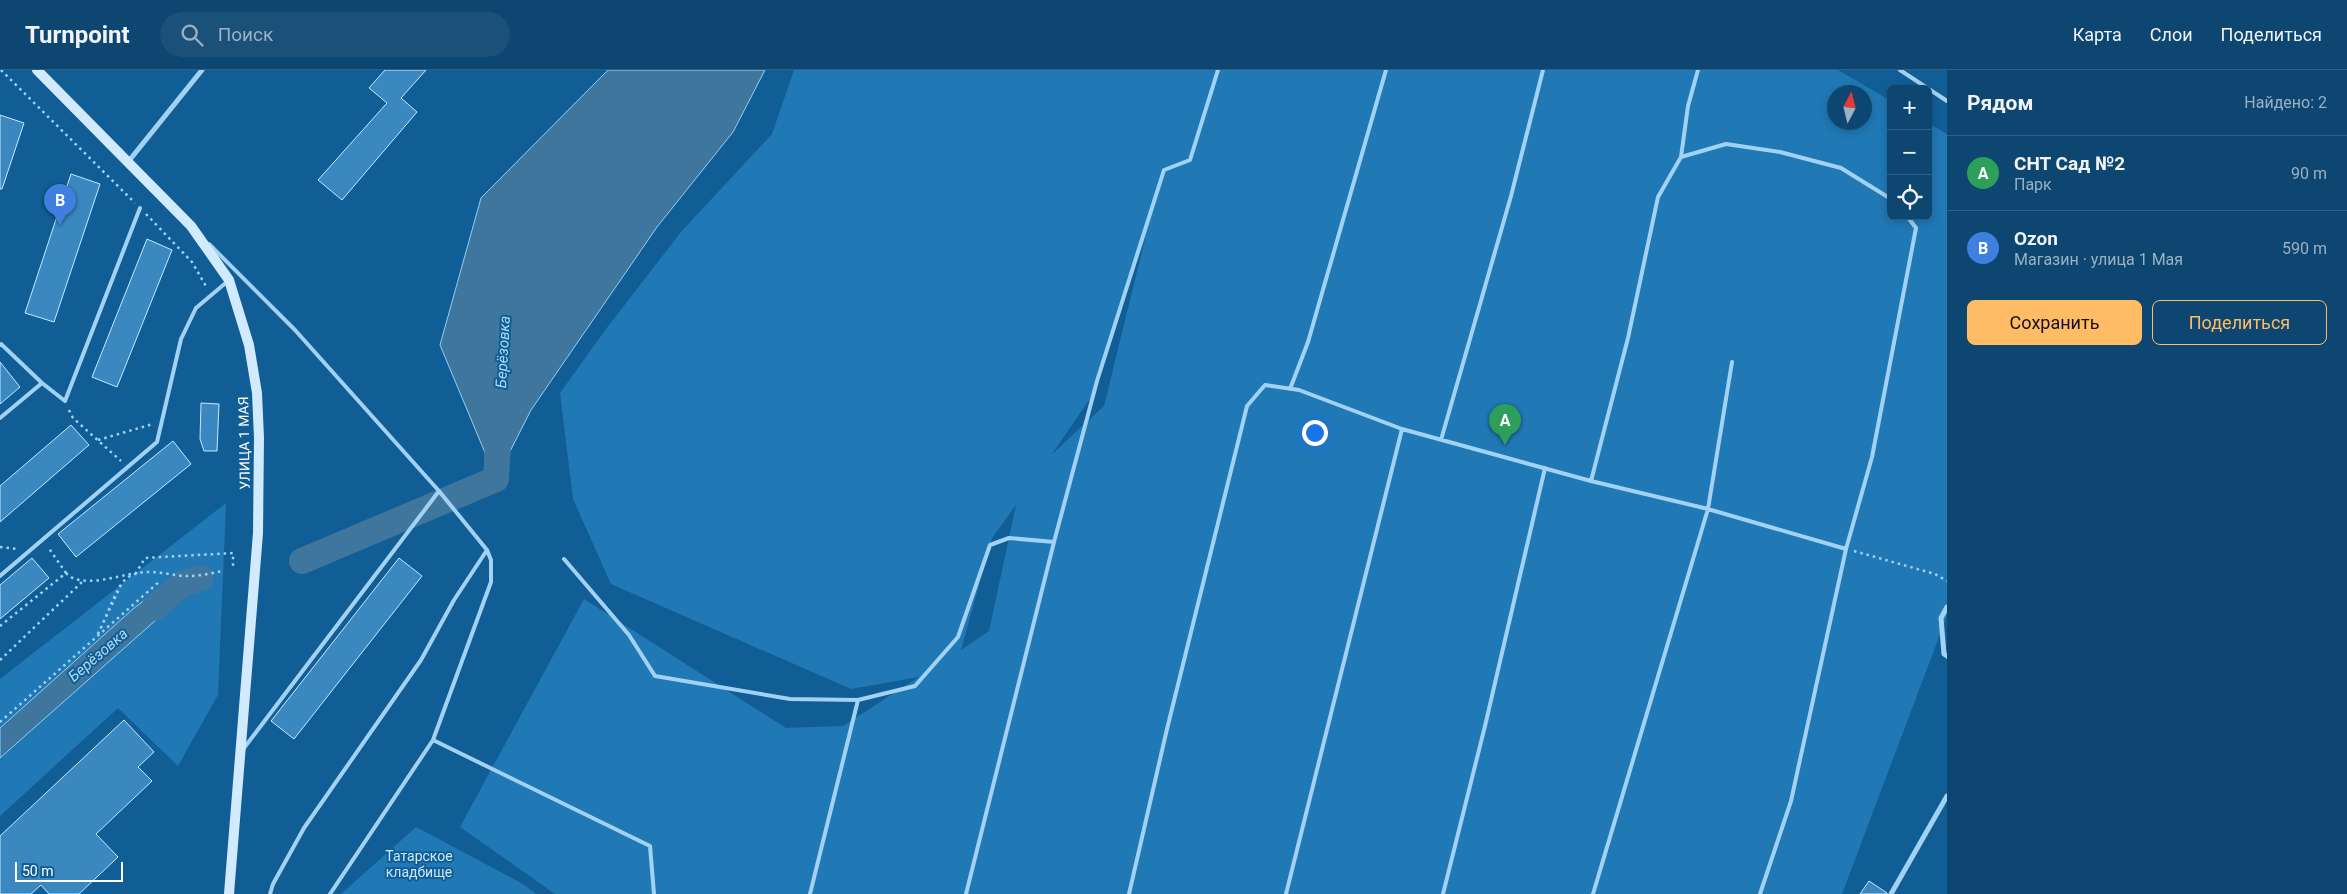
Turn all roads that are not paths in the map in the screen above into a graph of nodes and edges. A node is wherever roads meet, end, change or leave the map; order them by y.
1 (36, 70) edge
2 (202, 70) edge
3 (1218, 70) edge
4 (1386, 70) edge
5 (1543, 70) edge
6 (1698, 70) edge
7 (1900, 70) edge
8 (1947, 101) edge
9 (1681, 156) junction
10 (128, 162) junction
11 (1887, 196) edge
12 (140, 208) road end
13 (1910, 220) edge
14 (191, 226) junction
15 (229, 280) junction
16 (0, 343) edge
17 (1732, 362) dead end
18 (42, 384) junction
19 (1290, 389) junction
20 (0, 418) edge
21 (1402, 429) junction
22 (1441, 440) junction
23 (1545, 468) junction
24 (1591, 480) junction
25 (439, 491) junction
26 (1708, 509) junction
27 (1054, 542) junction
28 (1846, 549) junction
29 (487, 550) junction
30 (564, 559) dead end
31 (0, 576) edge
32 (1947, 607) edge
33 (1947, 656) edge
34 (858, 700) junction
35 (433, 740) junction
36 (240, 754) junction
37 (1947, 796) edge
38 (229, 894) edge
39 (270, 894) edge
40 (330, 894) edge
41 (654, 894) edge
42 (810, 894) edge
43 (966, 894) edge
44 (1130, 894) edge
45 (1286, 894) edge
46 (1443, 894) edge
47 (1593, 894) edge
48 (1760, 894) edge
49 (1891, 894) edge

1 - 10 main road, УЛИЦА 1 МАЯ
2 - 10 street
3 - 27 lane
4 - 19 lane
5 - 22 lane
6 - 9 lane
7 - 8 lane
9 - 11 lane
9 - 24 lane
10 - 14 main road, УЛИЦА 1 МАЯ
12 - 18 lane
13 - 28 lane
14 - 15 main road, УЛИЦА 1 МАЯ
14 - 25 lane
15 - 31 lane
15 - 36 main road, УЛИЦА 1 МАЯ
16 - 18 lane
17 - 26 lane
18 - 20 lane
19 - 21 lane
19 - 44 lane
21 - 22 lane
21 - 45 lane
22 - 23 lane
23 - 24 lane
23 - 46 lane
24 - 26 lane
25 - 29 lane
25 - 36 lane
26 - 28 lane
26 - 47 lane
27 - 34 lane
27 - 43 lane
28 - 48 lane
29 - 35 lane
29 - 39 lane
30 - 34 lane
32 - 33 street
34 - 42 lane
35 - 40 lane
35 - 41 lane
36 - 38 main road, УЛИЦА 1 МАЯ
37 - 49 street

